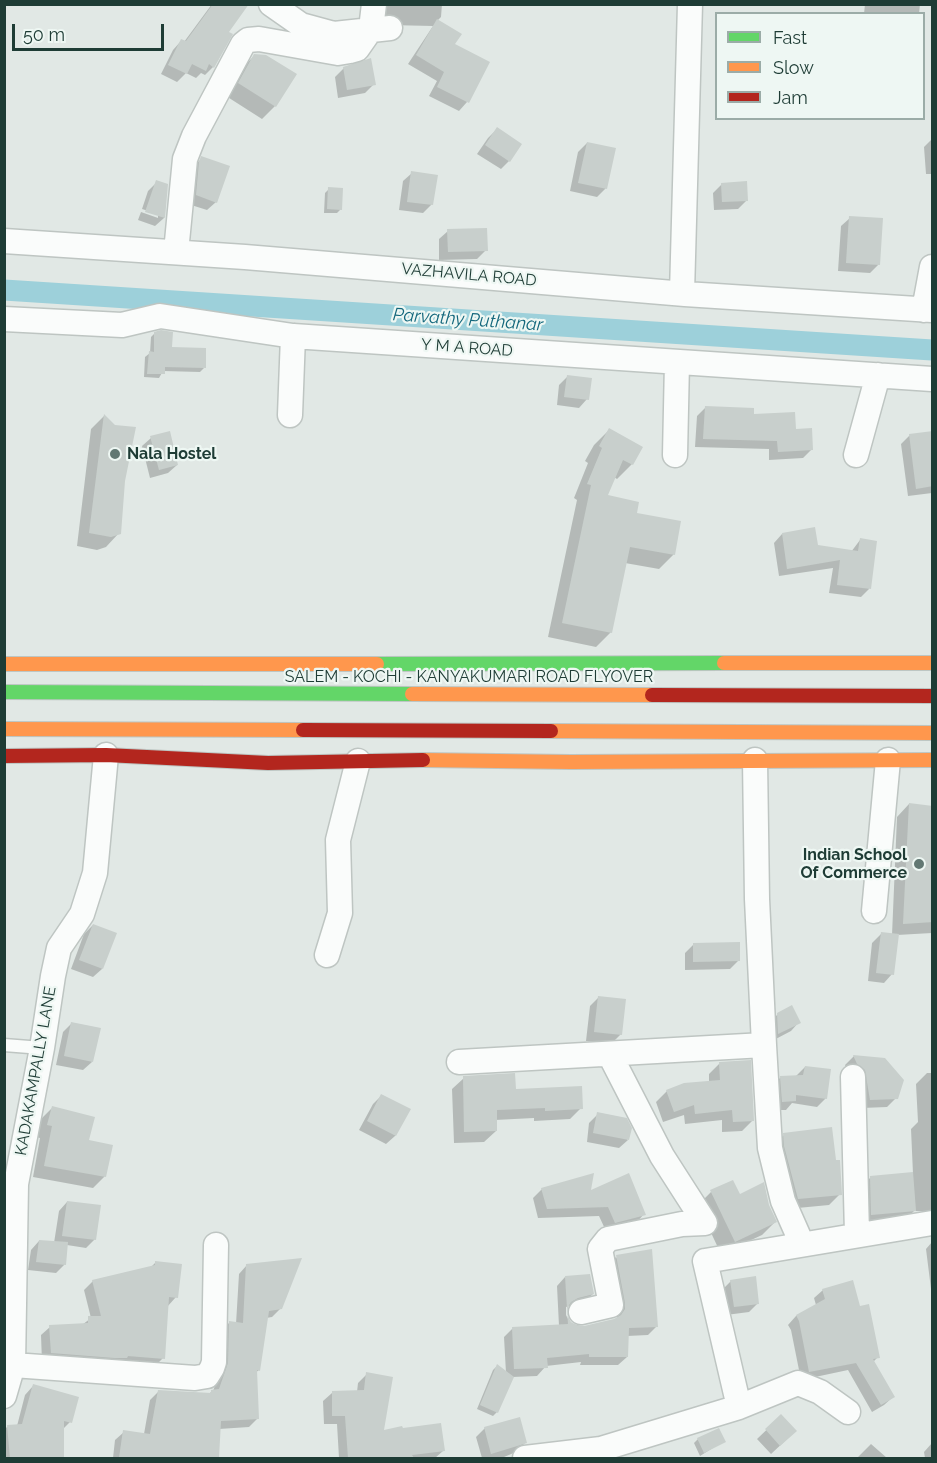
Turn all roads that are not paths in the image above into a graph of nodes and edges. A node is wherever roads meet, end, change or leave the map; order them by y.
1 (272, 4) edge
2 (374, 4) edge
3 (690, 4) edge
4 (380, 28) junction
5 (4, 241) edge
6 (176, 252) junction
7 (933, 267) edge
8 (682, 293) junction
9 (928, 310) edge
10 (4, 319) edge
11 (293, 336) junction
12 (677, 362) junction
13 (878, 375) junction
14 (933, 379) edge
15 (290, 415) dead end
16 (675, 455) dead end
17 (856, 455) dead end
18 (933, 663) edge
19 (4, 664) edge
20 (4, 692) edge
21 (933, 696) edge
22 (4, 729) edge
23 (933, 733) edge
24 (106, 755) junction
25 (4, 756) edge
26 (755, 760) junction
27 (888, 760) junction
28 (933, 760) edge
29 (358, 761) junction
30 (874, 911) dead end
31 (327, 955) dead end
32 (4, 1045) edge
33 (764, 1045) junction
34 (42, 1048) junction
35 (610, 1055) junction
36 (459, 1062) dead end
37 (853, 1077) dead end
38 (10, 1183) edge
39 (705, 1223) junction
40 (933, 1223) edge
41 (857, 1234) junction
42 (802, 1244) junction
43 (216, 1245) dead end
44 (705, 1261) junction
45 (581, 1312) dead end
46 (9, 1325) edge
47 (13, 1365) junction
48 (4, 1396) edge
49 (739, 1407) junction
50 (848, 1412) dead end
51 (525, 1458) edge

1 - 4 street
2 - 4 street
3 - 8 street
4 - 6 street
5 - 6 street, VAZHAVILA ROAD
6 - 8 street, VAZHAVILA ROAD
7 - 9 street
8 - 9 street, VAZHAVILA ROAD
10 - 11 street, Y M A ROAD
11 - 12 street, Y M A ROAD
11 - 15 street
12 - 13 street, Y M A ROAD
12 - 16 street
13 - 14 street, Y M A ROAD
13 - 17 street
18 - 19 main road
20 - 21 main road, SALEM - KOCHI - KANYAKUMARI ROAD FLYOVER
22 - 23 main road
24 - 25 main road
24 - 29 main road
24 - 34 street, KADAKAMPALLY LANE
26 - 27 main road
26 - 29 main road
26 - 33 street
27 - 28 main road
27 - 30 street
29 - 31 street
32 - 34 lane
33 - 35 street
33 - 42 street
34 - 38 street, KADAKAMPALLY LANE
35 - 36 street
35 - 39 street
37 - 41 street
38 - 46 street, KADAKAMPALLY LANE
39 - 44 street
39 - 45 street
40 - 41 street
41 - 42 street
42 - 44 street
43 - 47 street
44 - 49 street
46 - 47 street, KADAKAMPALLY LANE
47 - 48 street, KADAKAMPALLY LANE
49 - 50 street
49 - 51 street

